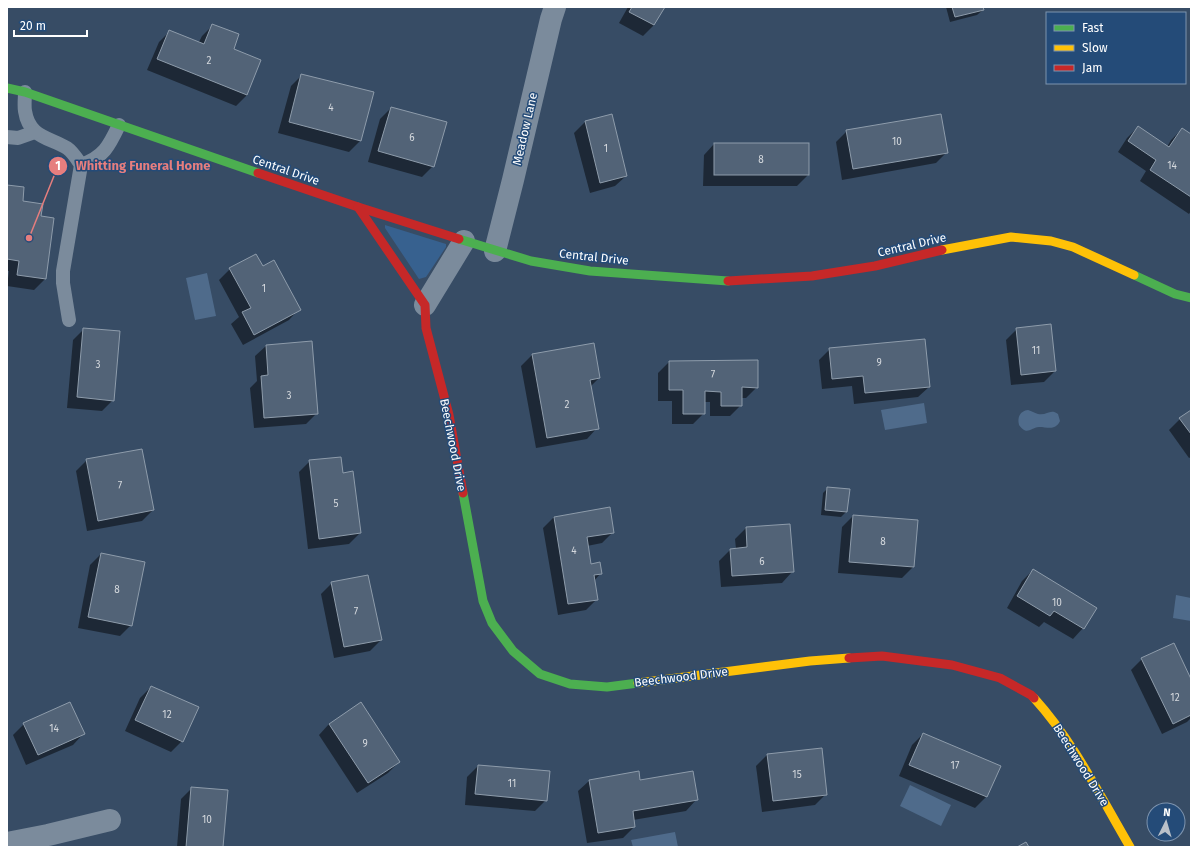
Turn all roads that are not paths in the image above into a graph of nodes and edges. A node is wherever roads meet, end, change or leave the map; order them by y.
1 (555, 7) edge
2 (7, 88) edge
3 (25, 92) junction
4 (119, 125) junction
5 (35, 132) junction
6 (7, 137) edge
7 (80, 164) junction
8 (358, 207) junction
9 (464, 241) junction
10 (495, 251) junction
11 (1191, 298) edge
12 (425, 304) junction
13 (69, 320) dead end
14 (110, 820) dead end
15 (7, 842) edge
16 (1130, 847) edge

1 - 10 street, Meadow Lane
2 - 3 street, Central Drive
3 - 4 street, Central Drive
3 - 5 lane
4 - 7 lane
4 - 8 street, Central Drive
5 - 6 lane
5 - 7 lane
7 - 13 lane
8 - 9 street, Central Drive
8 - 12 street
9 - 10 street, Central Drive
9 - 12 street
10 - 11 street, Central Drive
12 - 16 street, Beechwood Drive
14 - 15 street

